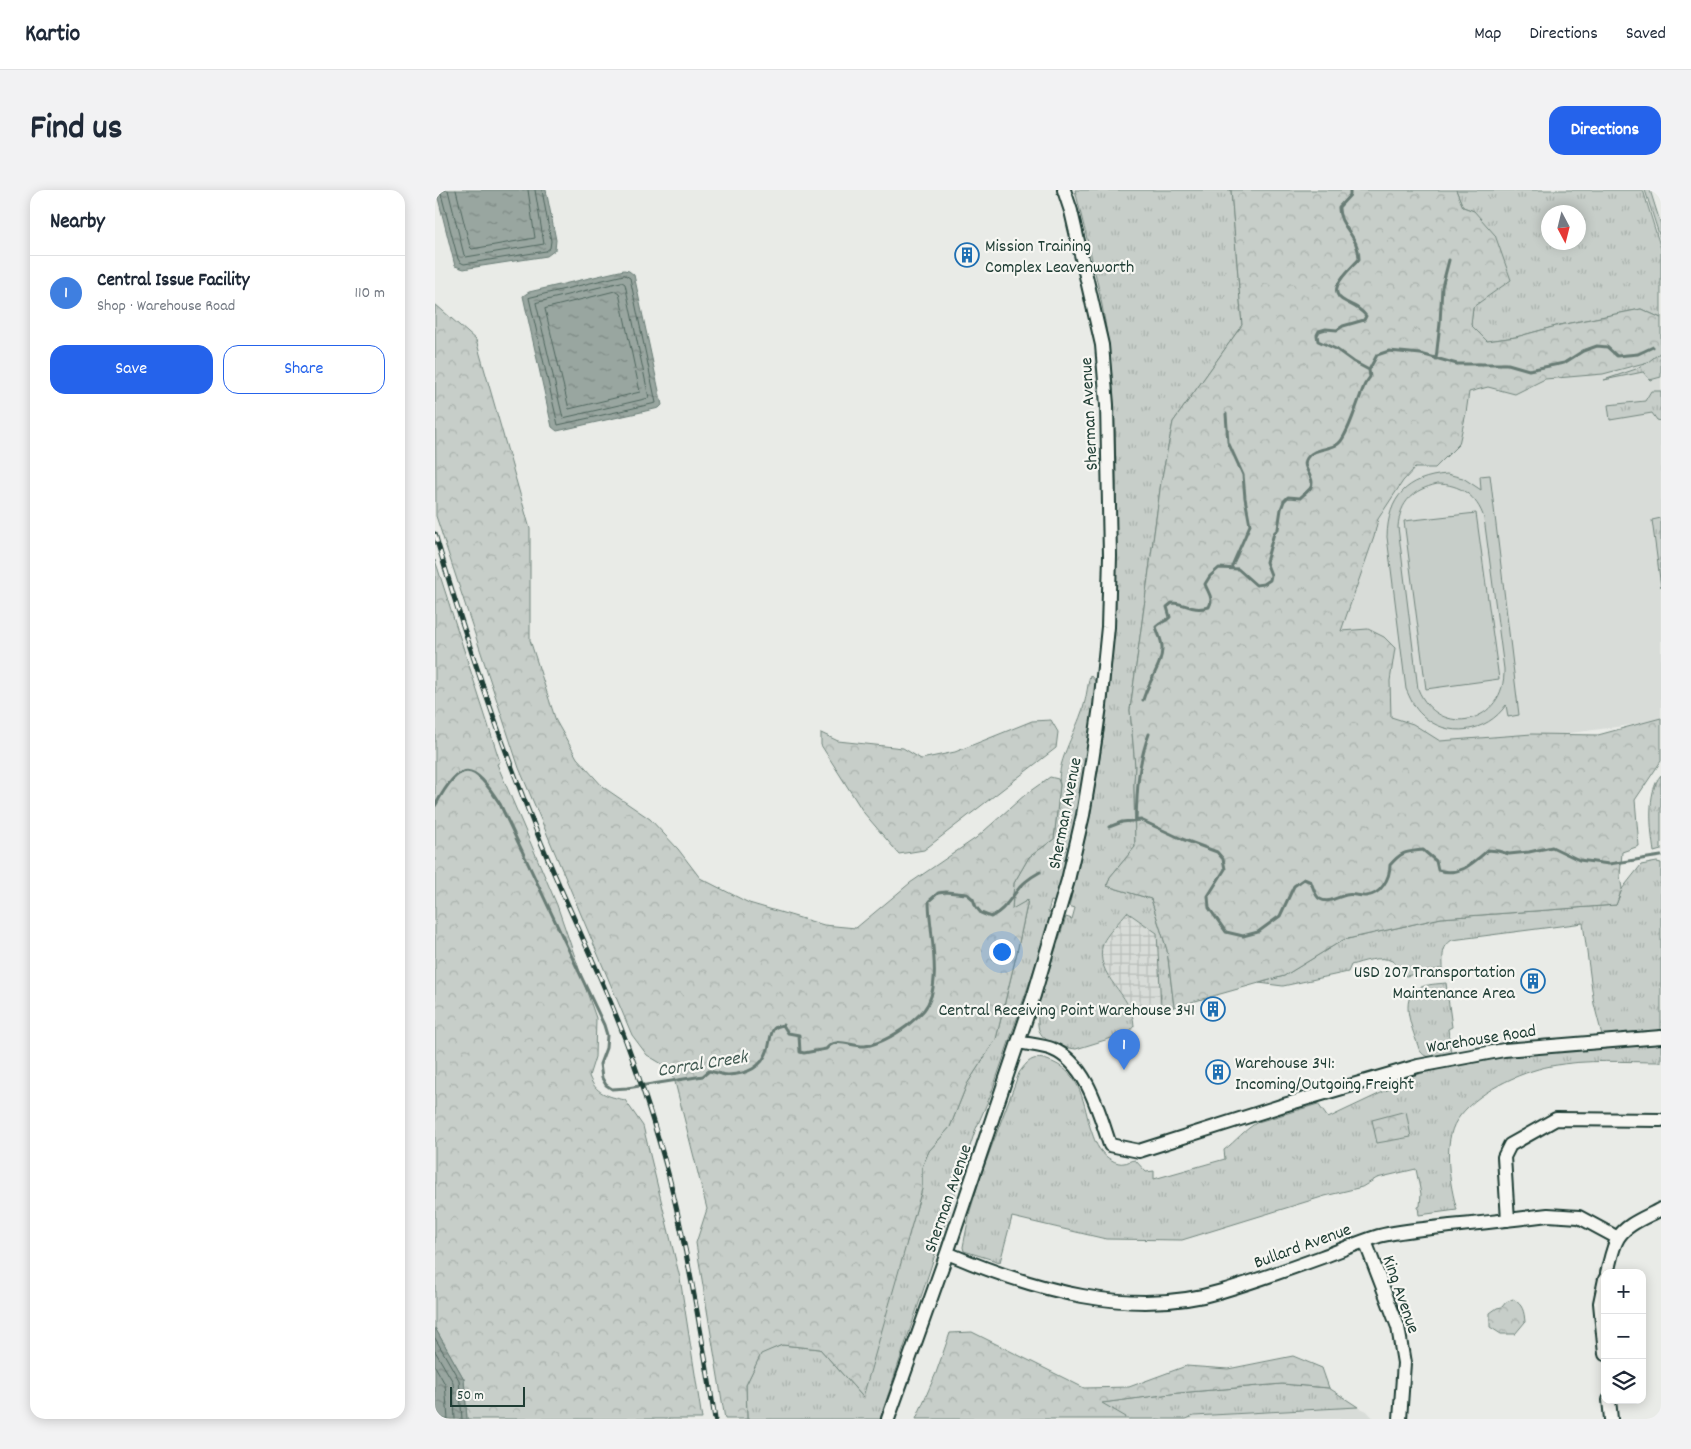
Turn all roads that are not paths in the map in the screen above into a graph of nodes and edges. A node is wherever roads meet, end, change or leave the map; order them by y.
1 (1064, 190) edge
2 (1661, 1037) edge
3 (1018, 1042) junction
4 (1661, 1120) edge
5 (1661, 1209) edge
6 (1508, 1220) junction
7 (1618, 1238) junction
8 (1365, 1241) junction
9 (947, 1253) junction
10 (1608, 1269) edge
11 (1601, 1298) edge
12 (1601, 1313) edge
13 (1609, 1404) edge
14 (888, 1419) edge
15 (1400, 1419) edge
16 (1611, 1419) edge

1 - 3 street, Sherman Avenue
2 - 3 street, Warehouse Road
3 - 9 street, Sherman Avenue
4 - 6 street
5 - 7 street
6 - 7 street, Bullard Avenue
6 - 8 street, Bullard Avenue
7 - 10 street
8 - 9 street, Bullard Avenue
8 - 15 street, King Avenue
9 - 14 street, Sherman Avenue
11 - 12 street
13 - 16 street

